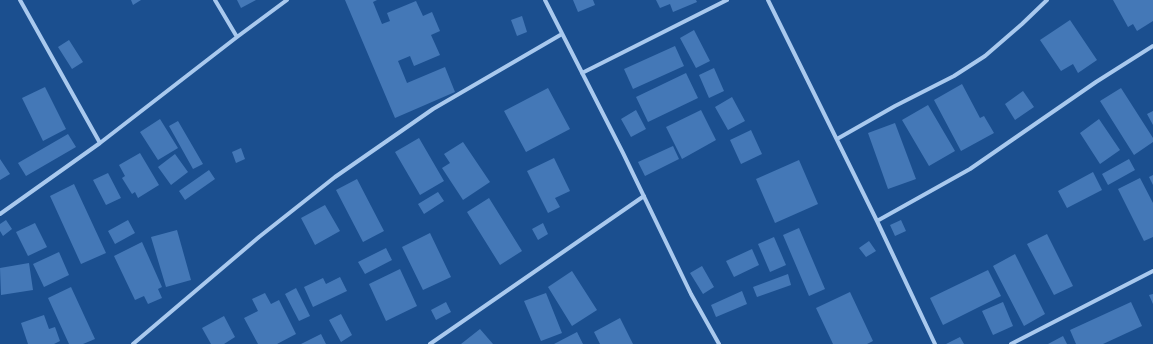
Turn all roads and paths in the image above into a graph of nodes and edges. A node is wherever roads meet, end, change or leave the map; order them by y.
1 (20, 0) edge
2 (215, 0) edge
3 (287, 0) edge
4 (545, 0) edge
5 (727, 0) edge
6 (768, 0) edge
7 (1047, 0) edge
8 (562, 34) junction
9 (237, 37) junction
10 (1153, 46) edge
11 (582, 73) junction
12 (836, 139) junction
13 (100, 143) junction
14 (644, 196) junction
15 (0, 214) edge
16 (877, 221) junction
17 (1153, 271) edge
18 (133, 344) edge
19 (430, 344) edge
20 (719, 344) edge
21 (935, 344) edge
22 (1011, 344) edge

1 - 13 street
2 - 9 street
3 - 9 street
4 - 8 street
5 - 11 street
6 - 12 street
7 - 12 street
8 - 11 street
8 - 18 street
9 - 13 street
10 - 16 street
11 - 14 street
12 - 16 street
13 - 15 street
14 - 19 street
14 - 20 street
16 - 21 street
17 - 22 street

